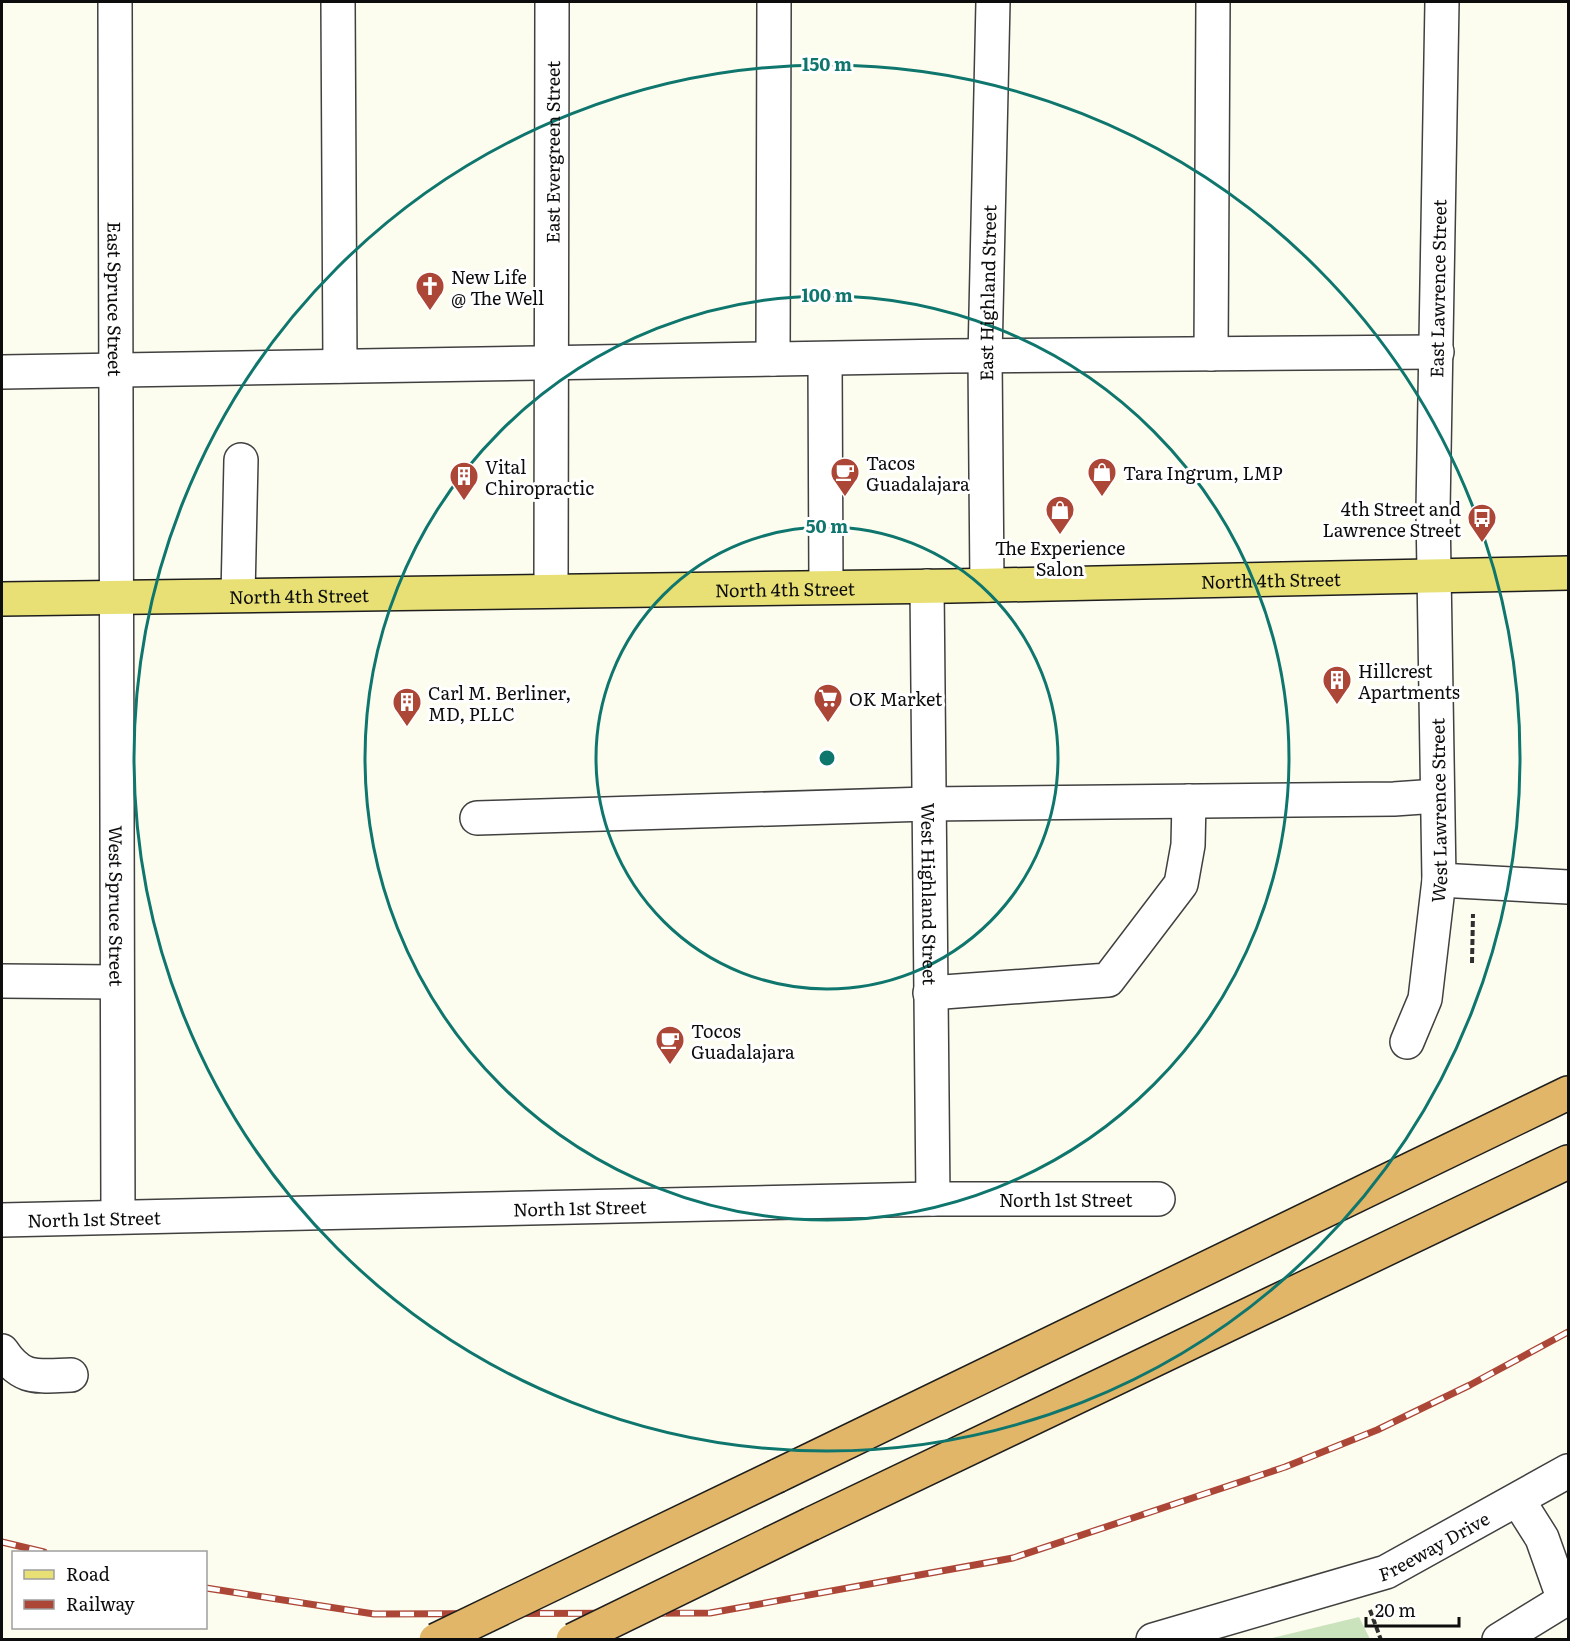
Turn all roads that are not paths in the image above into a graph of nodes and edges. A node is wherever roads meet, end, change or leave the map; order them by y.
1 (115, 2) edge
2 (338, 2) edge
3 (552, 2) edge
4 (774, 2) edge
5 (993, 2) edge
6 (1213, 2) edge
7 (1442, 2) edge
8 (1437, 352) junction
9 (1210, 354) junction
10 (985, 357) junction
11 (825, 358) junction
12 (772, 359) junction
13 (552, 362) junction
14 (340, 366) junction
15 (118, 369) junction
16 (2, 372) edge
17 (241, 460) dead end
18 (1569, 573) edge
19 (1434, 576) junction
20 (987, 585) junction
21 (927, 586) junction
22 (826, 587) junction
23 (551, 590) junction
24 (238, 595) junction
25 (115, 597) junction
26 (2, 599) edge
27 (1437, 796) junction
28 (1189, 801) junction
29 (927, 804) junction
30 (477, 818) dead end
31 (1439, 880) junction
32 (1569, 887) edge
33 (2, 981) edge
34 (116, 982) junction
35 (930, 993) junction
36 (1407, 1042) dead end
37 (1569, 1093) edge
38 (1569, 1162) edge
39 (1158, 1199) dead end
40 (933, 1200) junction
41 (118, 1217) junction
42 (2, 1220) edge
43 (2, 1351) edge
44 (71, 1375) dead end
45 (1569, 1472) edge
46 (1518, 1500) junction
47 (1566, 1599) edge
48 (436, 1640) edge
49 (573, 1640) edge
50 (1153, 1640) edge
51 (1499, 1640) edge

1 - 15 street, East Spruce Street
2 - 14 street
3 - 13 street, East Evergreen Street
4 - 12 street
5 - 10 street, East Highland Street
6 - 9 street
7 - 8 street, East Lawrence Street
8 - 9 street
8 - 19 street, East Lawrence Street
9 - 10 street
10 - 11 street
10 - 20 street, East Highland Street
11 - 12 street
11 - 22 street
12 - 13 street
13 - 14 street
13 - 23 street, East Evergreen Street
14 - 15 street
15 - 16 street
15 - 25 street, East Spruce Street
17 - 24 street
18 - 19 main road, North 4th Street
19 - 20 main road, North 4th Street
19 - 27 street, West Lawrence Street
20 - 21 main road, North 4th Street
21 - 22 main road, North 4th Street
21 - 29 street, West Highland Street
22 - 23 main road, North 4th Street
23 - 24 main road, North 4th Street
24 - 25 main road, North 4th Street
25 - 26 main road, North 4th Street
25 - 34 street, West Spruce Street
27 - 28 street
27 - 31 street, West Lawrence Street
28 - 29 street
28 - 35 street
29 - 30 street
29 - 35 street, West Highland Street
31 - 32 street
31 - 36 street, West Lawrence Street
33 - 34 street
34 - 41 street, West Spruce Street
35 - 40 street, West Highland Street
37 - 48 highway, bridge
38 - 49 highway, bridge
39 - 40 street, North 1st Street
40 - 41 street, North 1st Street
41 - 42 street, North 1st Street
43 - 44 street
45 - 46 street, Freeway Drive
46 - 47 street
46 - 50 street, Freeway Drive
47 - 51 street

